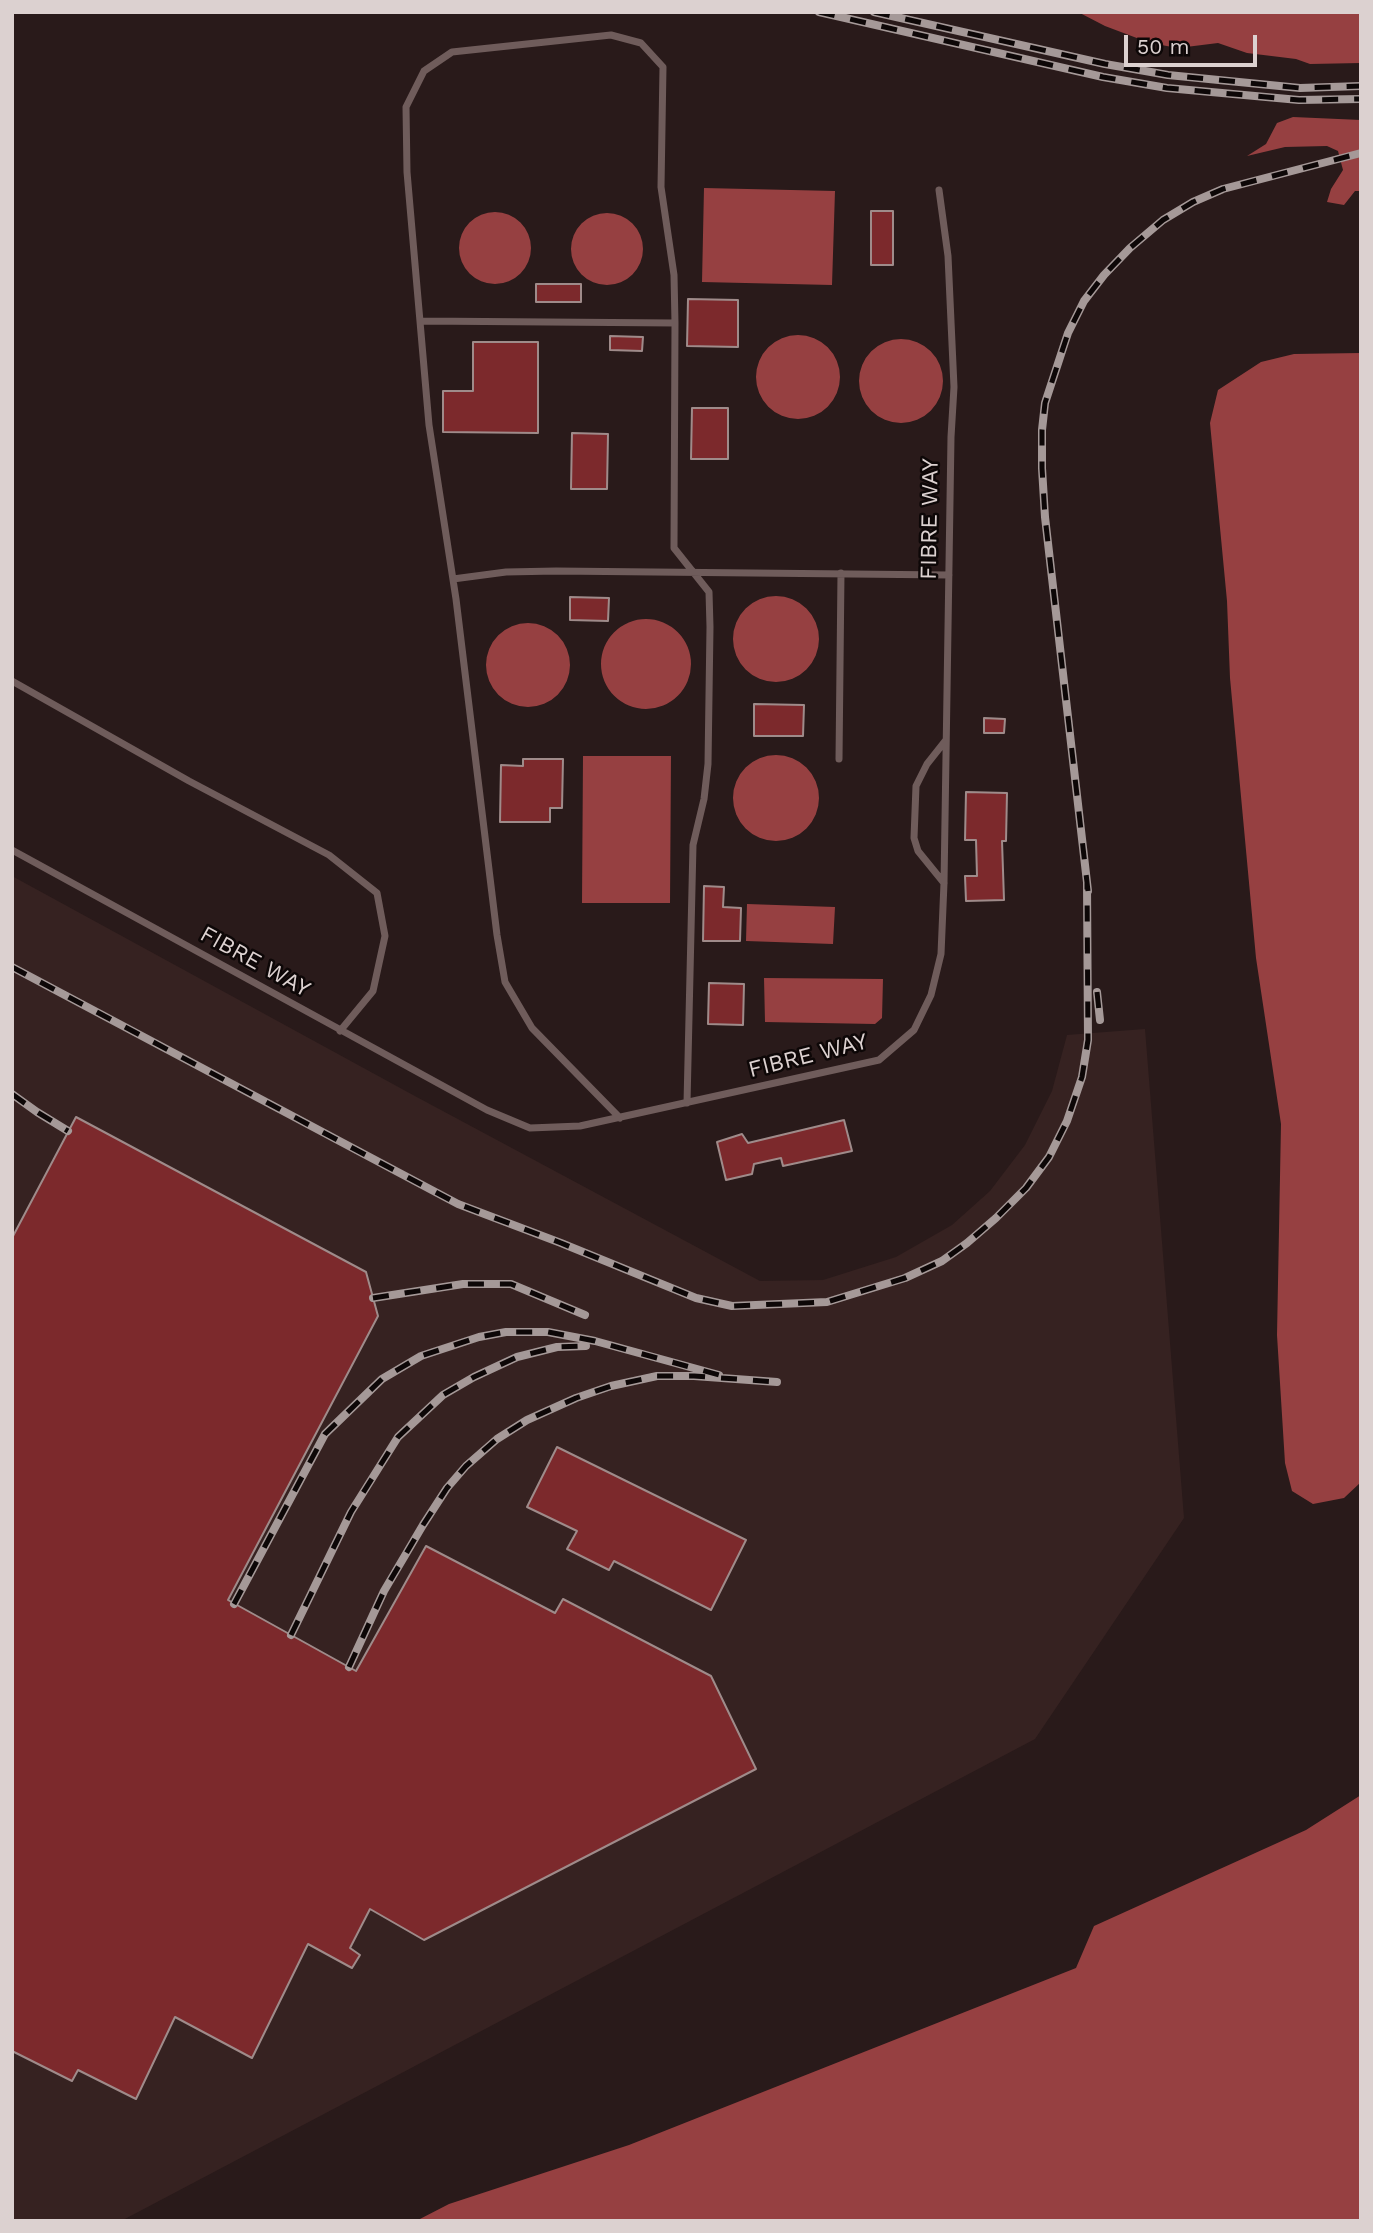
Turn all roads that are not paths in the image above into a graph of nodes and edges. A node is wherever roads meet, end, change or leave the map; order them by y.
1 (939, 190) dead end
2 (421, 321) junction
3 (675, 323) junction
4 (691, 571) junction
5 (841, 573) junction
6 (949, 575) junction
7 (453, 579) junction
8 (12, 681) edge
9 (946, 740) junction
10 (839, 759) dead end
11 (12, 850) edge
12 (944, 883) junction
13 (340, 1031) junction
14 (687, 1103) junction
15 (620, 1118) junction

1 - 6 lane, FIBRE WAY
2 - 3 lane
2 - 3 lane
2 - 7 lane
3 - 4 lane
4 - 5 lane
4 - 7 lane
4 - 14 lane
5 - 6 lane
5 - 10 lane
6 - 9 lane, FIBRE WAY
7 - 15 lane
8 - 13 lane
9 - 12 lane, FIBRE WAY
9 - 12 lane
11 - 13 lane, FIBRE WAY
12 - 14 lane, FIBRE WAY
13 - 15 lane, FIBRE WAY
14 - 15 lane, FIBRE WAY

